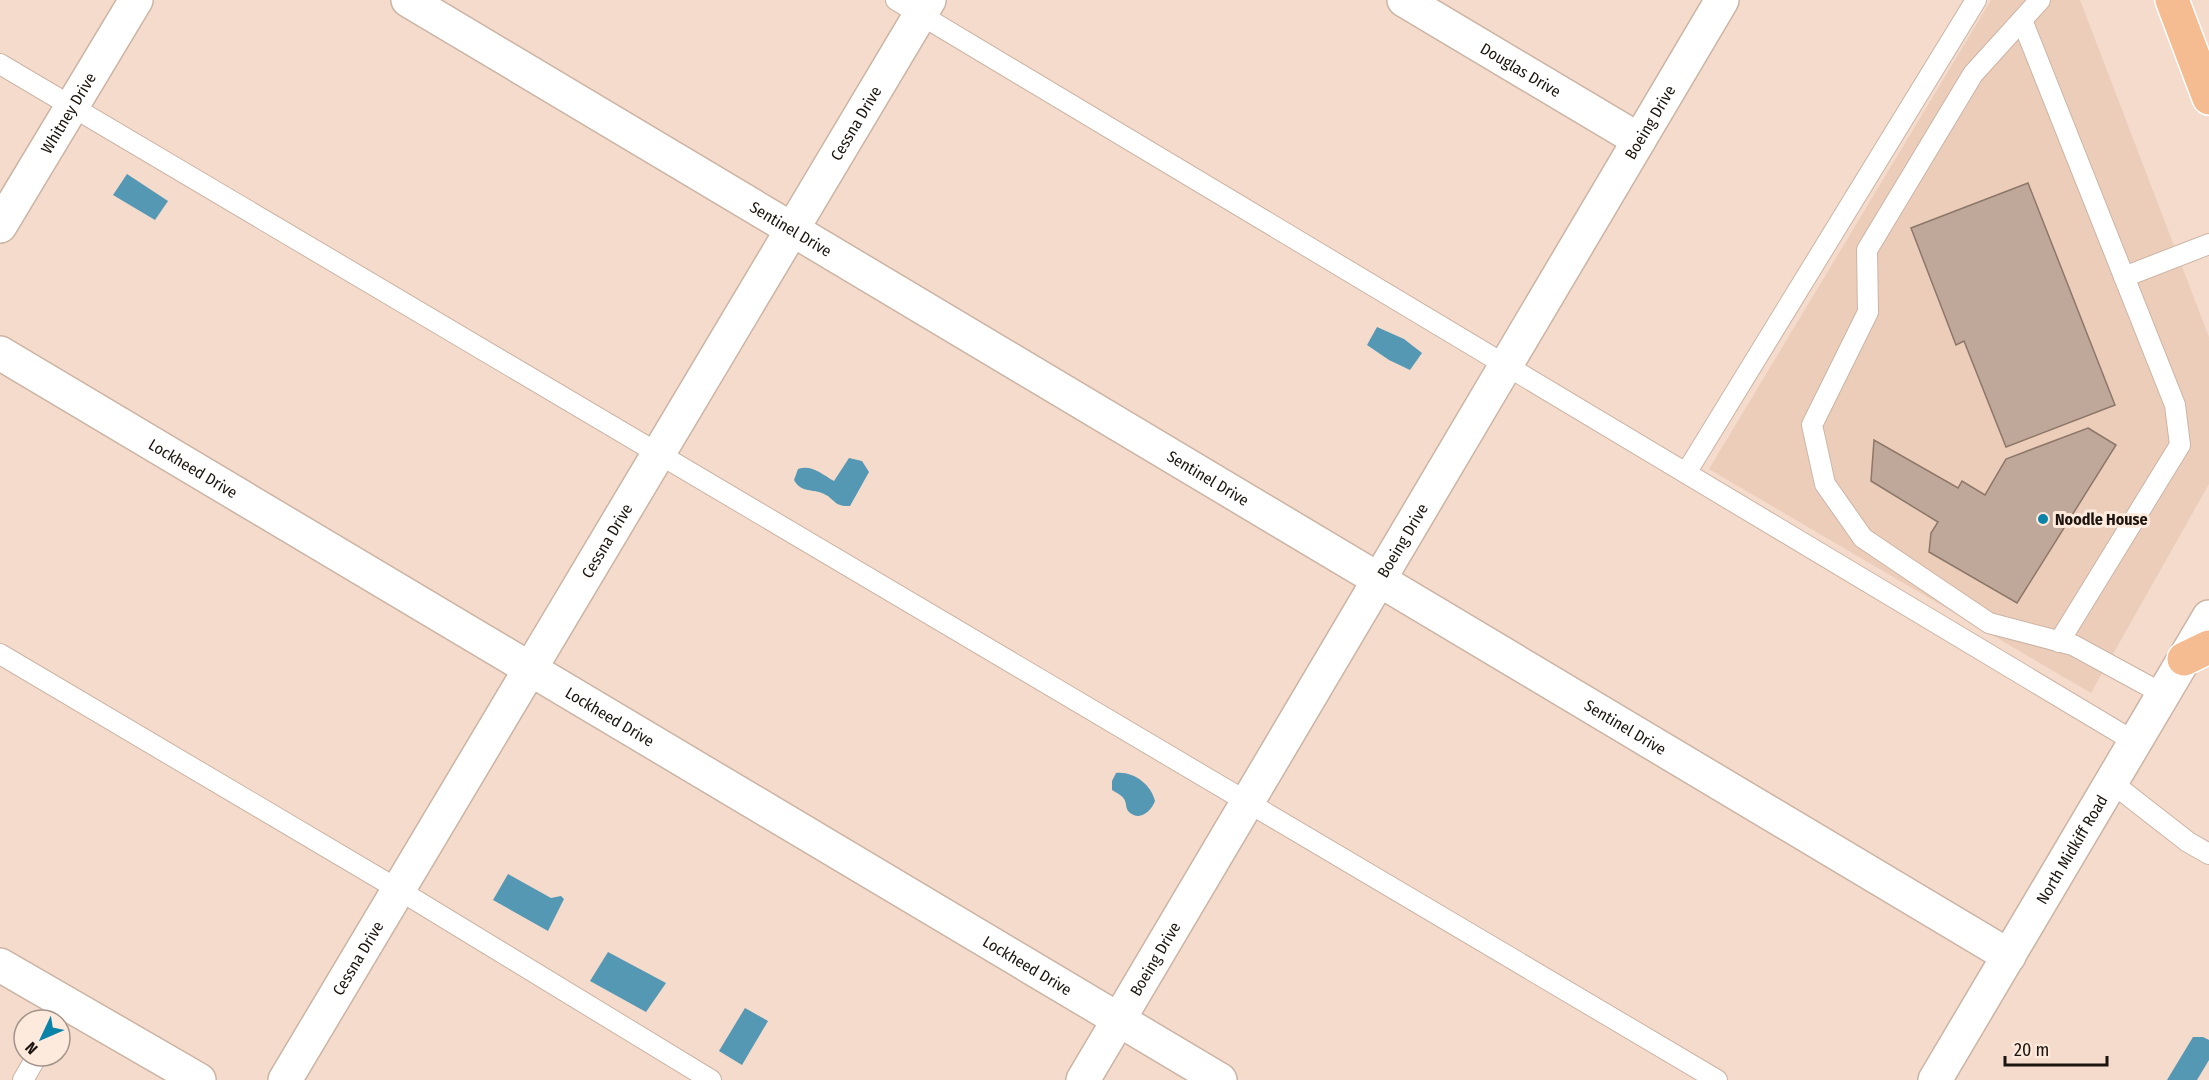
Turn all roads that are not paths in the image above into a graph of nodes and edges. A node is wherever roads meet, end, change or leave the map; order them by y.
1 (136, 0) edge
2 (408, 0) edge
3 (1404, 0) edge
4 (1722, 0) edge
5 (1976, 0) edge
6 (2040, 0) edge
7 (2172, 0) edge
8 (915, 5) edge
9 (2022, 20) junction
10 (0, 64) edge
11 (2209, 98) edge
12 (72, 107) junction
13 (1639, 140) junction
14 (0, 226) edge
15 (792, 229) junction
16 (2209, 244) edge
17 (2124, 276) junction
18 (0, 353) edge
19 (1506, 365) junction
20 (659, 454) junction
21 (1686, 474) junction
22 (1379, 579) junction
23 (2209, 617) edge
24 (2059, 642) junction
25 (2197, 653) edge
26 (0, 654) edge
27 (530, 670) junction
28 (2163, 694) junction
29 (2135, 742) junction
30 (2111, 782) junction
31 (1247, 803) junction
32 (2209, 854) edge
33 (399, 890) junction
34 (2008, 956) junction
35 (0, 965) edge
36 (58, 1008) edge
37 (72, 1016) edge
38 (1119, 1019) junction
39 (199, 1080) edge
40 (285, 1080) edge
41 (711, 1080) edge
42 (1083, 1080) edge
43 (1220, 1080) edge
44 (1717, 1080) edge
45 (1935, 1080) edge

1 - 12 street, Whitney Drive
2 - 15 street, Sentinel Drive
3 - 13 street, Douglas Drive
4 - 13 street, Boeing Drive
5 - 21 lane
6 - 9 lane
7 - 11 main road
8 - 15 street, Cessna Drive
8 - 19 lane
9 - 17 lane
9 - 24 lane
10 - 12 lane
12 - 14 street, Whitney Drive
12 - 20 lane
13 - 19 street, Boeing Drive
15 - 20 street, Cessna Drive
15 - 22 street, Sentinel Drive
16 - 17 lane
17 - 24 lane
18 - 27 street, Lockheed Drive
19 - 21 lane
19 - 22 street, Boeing Drive
20 - 27 street, Cessna Drive
20 - 31 lane
21 - 29 lane
22 - 31 street, Boeing Drive
22 - 34 street, Sentinel Drive
23 - 25 street, North Midkiff Road
24 - 28 lane
25 - 28 street, North Midkiff Road
26 - 33 lane
27 - 33 street, Cessna Drive
27 - 38 street, Lockheed Drive
28 - 29 street, North Midkiff Road
29 - 30 street, North Midkiff Road
30 - 32 lane
30 - 34 street, North Midkiff Road
31 - 38 street, Boeing Drive
31 - 44 lane
33 - 40 street, Cessna Drive
33 - 41 lane
34 - 45 street, North Midkiff Road
35 - 36 street
37 - 39 street
38 - 42 street, Boeing Drive
38 - 43 street, Lockheed Drive

